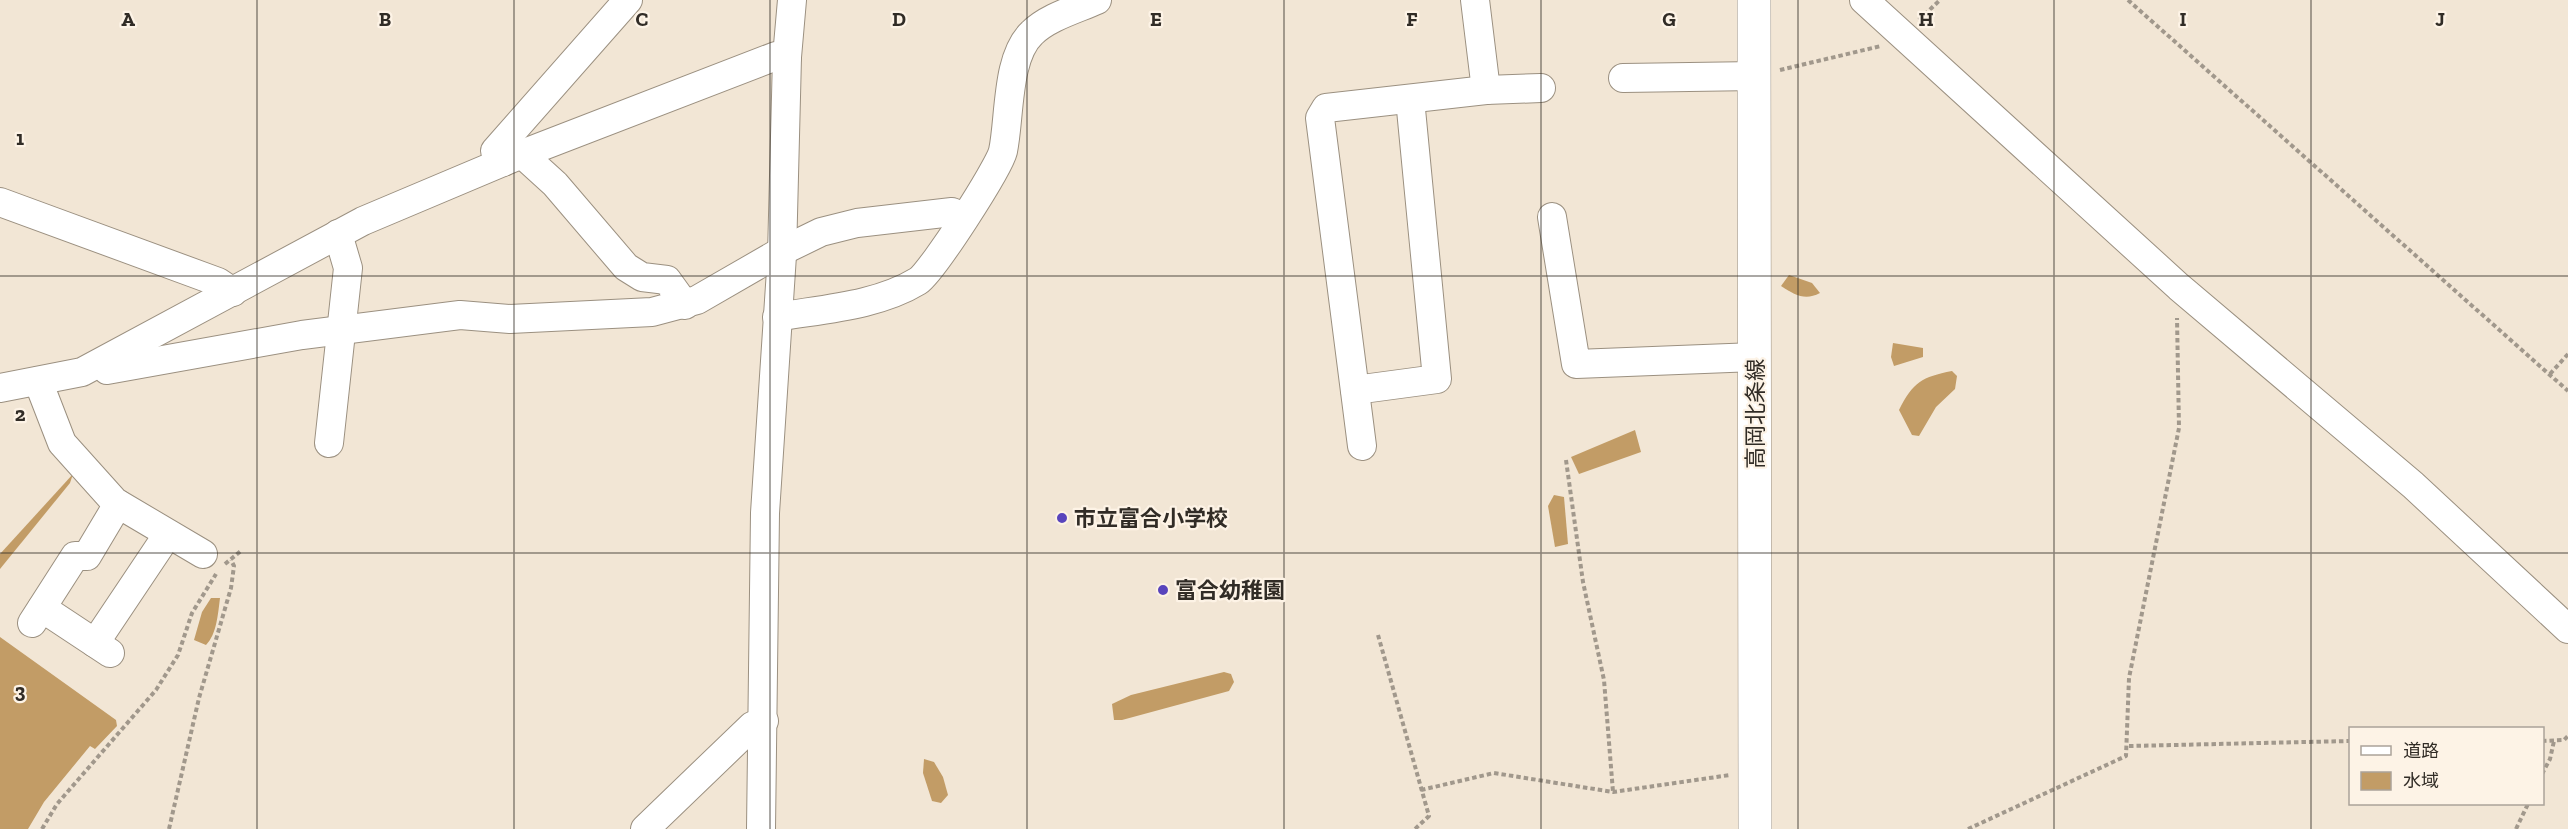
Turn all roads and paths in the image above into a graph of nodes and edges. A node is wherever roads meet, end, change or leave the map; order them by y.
1 (628, 0) edge
2 (792, 0) edge
3 (1097, 0) edge
4 (1475, 0) edge
5 (1754, 0) edge
6 (1864, 0) edge
7 (2128, 0) edge
8 (1901, 35) junction
9 (787, 57) junction
10 (1756, 76) junction
11 (1623, 78) dead end
12 (1541, 88) dead end
13 (1486, 90) junction
14 (1410, 99) junction
15 (512, 158) junction
16 (0, 202) edge
17 (1552, 217) dead end
18 (964, 218) junction
19 (338, 234) junction
20 (782, 251) junction
21 (2179, 287) junction
22 (233, 292) junction
23 (685, 305) junction
24 (777, 317) junction
25 (342, 330) junction
26 (2568, 354) edge
27 (1755, 357) junction
28 (101, 363) junction
29 (2550, 374) junction
30 (38, 381) junction
31 (0, 388) edge
32 (1355, 390) junction
33 (2568, 391) edge
34 (330, 443) dead end
35 (1362, 446) dead end
36 (1566, 460) dead end
37 (118, 504) junction
38 (168, 534) junction
39 (242, 550) dead end
40 (217, 557) junction
41 (2568, 629) edge
42 (1378, 635) dead end
43 (764, 721) junction
44 (2568, 736) edge
45 (2349, 741) edge
46 (2544, 741) edge
47 (2554, 741) junction
48 (2128, 746) junction
49 (2544, 770) edge
50 (1755, 771) junction
51 (1421, 790) junction
52 (1613, 792) junction
53 (2528, 805) edge
54 (42, 829) edge
55 (169, 829) edge
56 (645, 829) edge
57 (760, 829) edge
58 (1415, 829) edge
59 (1755, 829) edge
60 (1968, 829) edge
61 (2516, 829) edge

1 - 15 street
2 - 9 street
3 - 18 street
4 - 13 street
5 - 10 main road, 高岡北条線
6 - 8 street
7 - 29 path
8 - 10 path
8 - 21 street
9 - 15 street
9 - 20 street
10 - 11 street
10 - 27 main road, 高岡北条線
12 - 13 street
13 - 14 street
14 - 32 street
14 - 32 street
15 - 19 street
15 - 23 street
16 - 22 street
17 - 27 street
18 - 20 street
18 - 24 street
19 - 22 street
19 - 25 street
20 - 23 street
20 - 24 street
21 - 41 street
21 - 48 path
22 - 28 street
23 - 25 street
24 - 43 street
25 - 28 street
25 - 34 street
26 - 29 path
27 - 50 main road, 高岡北条線
28 - 30 street
29 - 33 path
30 - 31 street
30 - 37 street
32 - 35 street
36 - 52 path
37 - 38 street
37 - 38 street
38 - 40 street
39 - 40 path
40 - 54 path
40 - 55 path
42 - 51 path
43 - 56 street
43 - 57 street
44 - 47 path
45 - 48 path
46 - 47 path
47 - 49 path
48 - 60 path
50 - 52 path
50 - 59 main road, 高岡北条線
51 - 52 path
51 - 58 path
53 - 61 path

